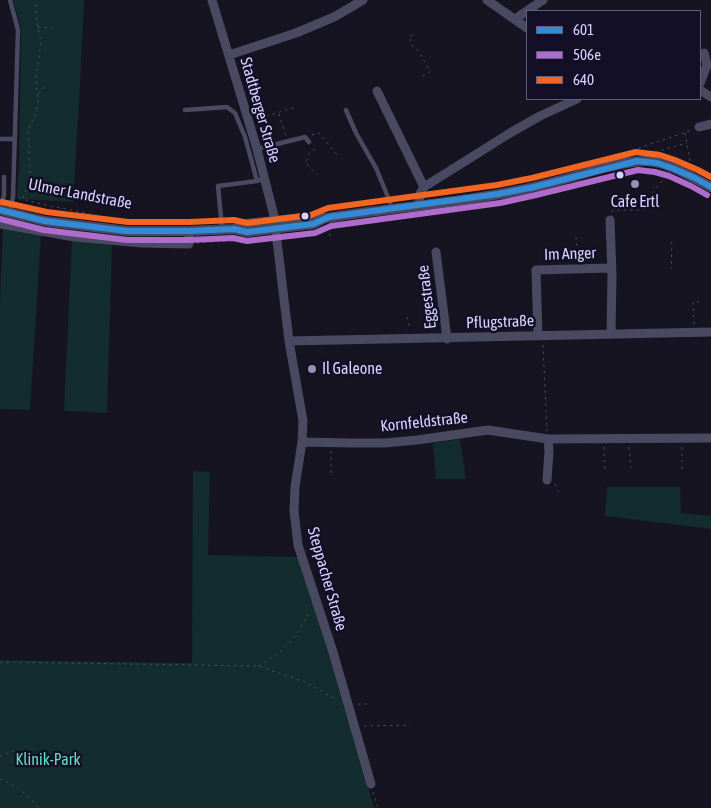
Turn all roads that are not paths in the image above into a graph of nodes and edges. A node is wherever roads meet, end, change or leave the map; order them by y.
1 (10, 0) edge
2 (212, 0) edge
3 (344, 0) edge
4 (363, 0) edge
5 (487, 0) edge
6 (544, 0) edge
7 (348, 9) junction
8 (529, 10) edge
9 (526, 12) edge
10 (515, 19) junction
11 (526, 27) edge
12 (705, 53) edge
13 (229, 55) junction
14 (701, 80) edge
15 (377, 91) dead end
16 (576, 100) edge
17 (185, 110) dead end
18 (346, 110) dead end
19 (711, 124) edge
20 (699, 127) road end
21 (0, 139) edge
22 (14, 139) junction
23 (309, 142) dead end
24 (256, 149) junction
25 (2, 176) edge
26 (13, 180) junction
27 (261, 180) junction
28 (424, 187) junction
29 (711, 188) edge
30 (419, 205) junction
31 (391, 209) junction
32 (3, 211) edge
33 (610, 220) road end
34 (0, 224) edge
35 (275, 225) junction
36 (222, 230) junction
37 (189, 231) junction
38 (436, 252) dead end
39 (612, 268) junction
40 (711, 332) edge
41 (611, 334) junction
42 (540, 336) junction
43 (447, 339) junction
44 (289, 341) junction
45 (711, 438) edge
46 (548, 439) junction
47 (302, 442) junction
48 (547, 480) dead end
49 (371, 784) road end

1 - 22 lane
2 - 13 street, Stadtberger Straße
3 - 7 street
4 - 7 street
5 - 10 street
6 - 8 street
7 - 13 street
9 - 10 street
10 - 11 street
12 - 14 street
13 - 24 street, Stadtberger Straße
15 - 28 street
16 - 28 street
17 - 27 lane
18 - 31 lane
19 - 20 street
21 - 22 lane
22 - 26 lane
23 - 24 lane
24 - 27 street, Stadtberger Straße
25 - 26 lane
25 - 32 lane
26 - 32 lane
27 - 35 street, Stadtberger Straße
27 - 36 lane
28 - 30 street
29 - 30 street, Ulmer Landstraße
30 - 31 street, Ulmer Landstraße
31 - 35 street, Ulmer Landstraße
32 - 37 street, Ulmer Landstraße
33 - 39 street
34 - 37 street
35 - 36 street, Ulmer Landstraße
35 - 44 street, Steppacher Straße
36 - 37 street, Ulmer Landstraße
38 - 43 street, Eggestraße
39 - 41 street
39 - 42 street, Im Anger
40 - 41 street, Pflugstraße
41 - 42 street, Pflugstraße
42 - 43 street, Pflugstraße
43 - 44 street, Pflugstraße
44 - 47 street, Steppacher Straße
45 - 46 street, Kornfeldstraße
46 - 47 street, Kornfeldstraße
46 - 48 street
47 - 49 street, Steppacher Straße

